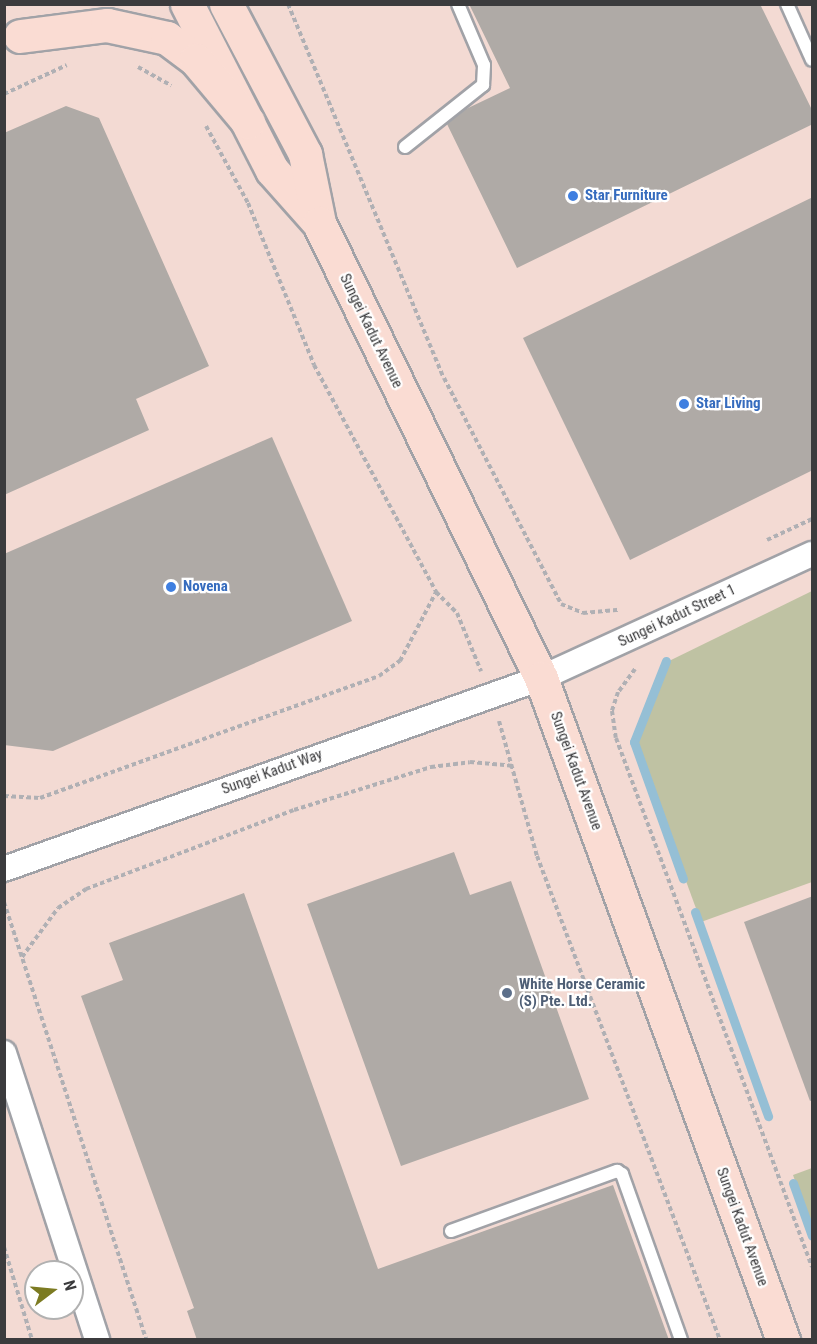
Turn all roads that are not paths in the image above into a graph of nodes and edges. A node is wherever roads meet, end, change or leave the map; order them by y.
1 (71, 4) edge
2 (188, 4) edge
3 (226, 4) edge
4 (458, 4) edge
5 (788, 4) edge
6 (12, 39) edge
7 (813, 60) edge
8 (248, 122) junction
9 (405, 147) dead end
10 (319, 223) junction
11 (813, 554) edge
12 (541, 678) junction
13 (4, 869) edge
14 (4, 1053) edge
15 (451, 1231) dead end
16 (97, 1340) edge
17 (681, 1340) edge
18 (783, 1340) edge

1 - 6 street
2 - 8 street, Sungei Kadut Avenue
3 - 10 street, Sungei Kadut Avenue
4 - 9 lane
5 - 7 lane
6 - 8 street
8 - 10 street, Sungei Kadut Avenue
10 - 12 street, Sungei Kadut Avenue
11 - 12 street, Sungei Kadut Street 1
12 - 13 street, Sungei Kadut Way
12 - 18 street, Sungei Kadut Avenue
14 - 16 street
15 - 17 lane

